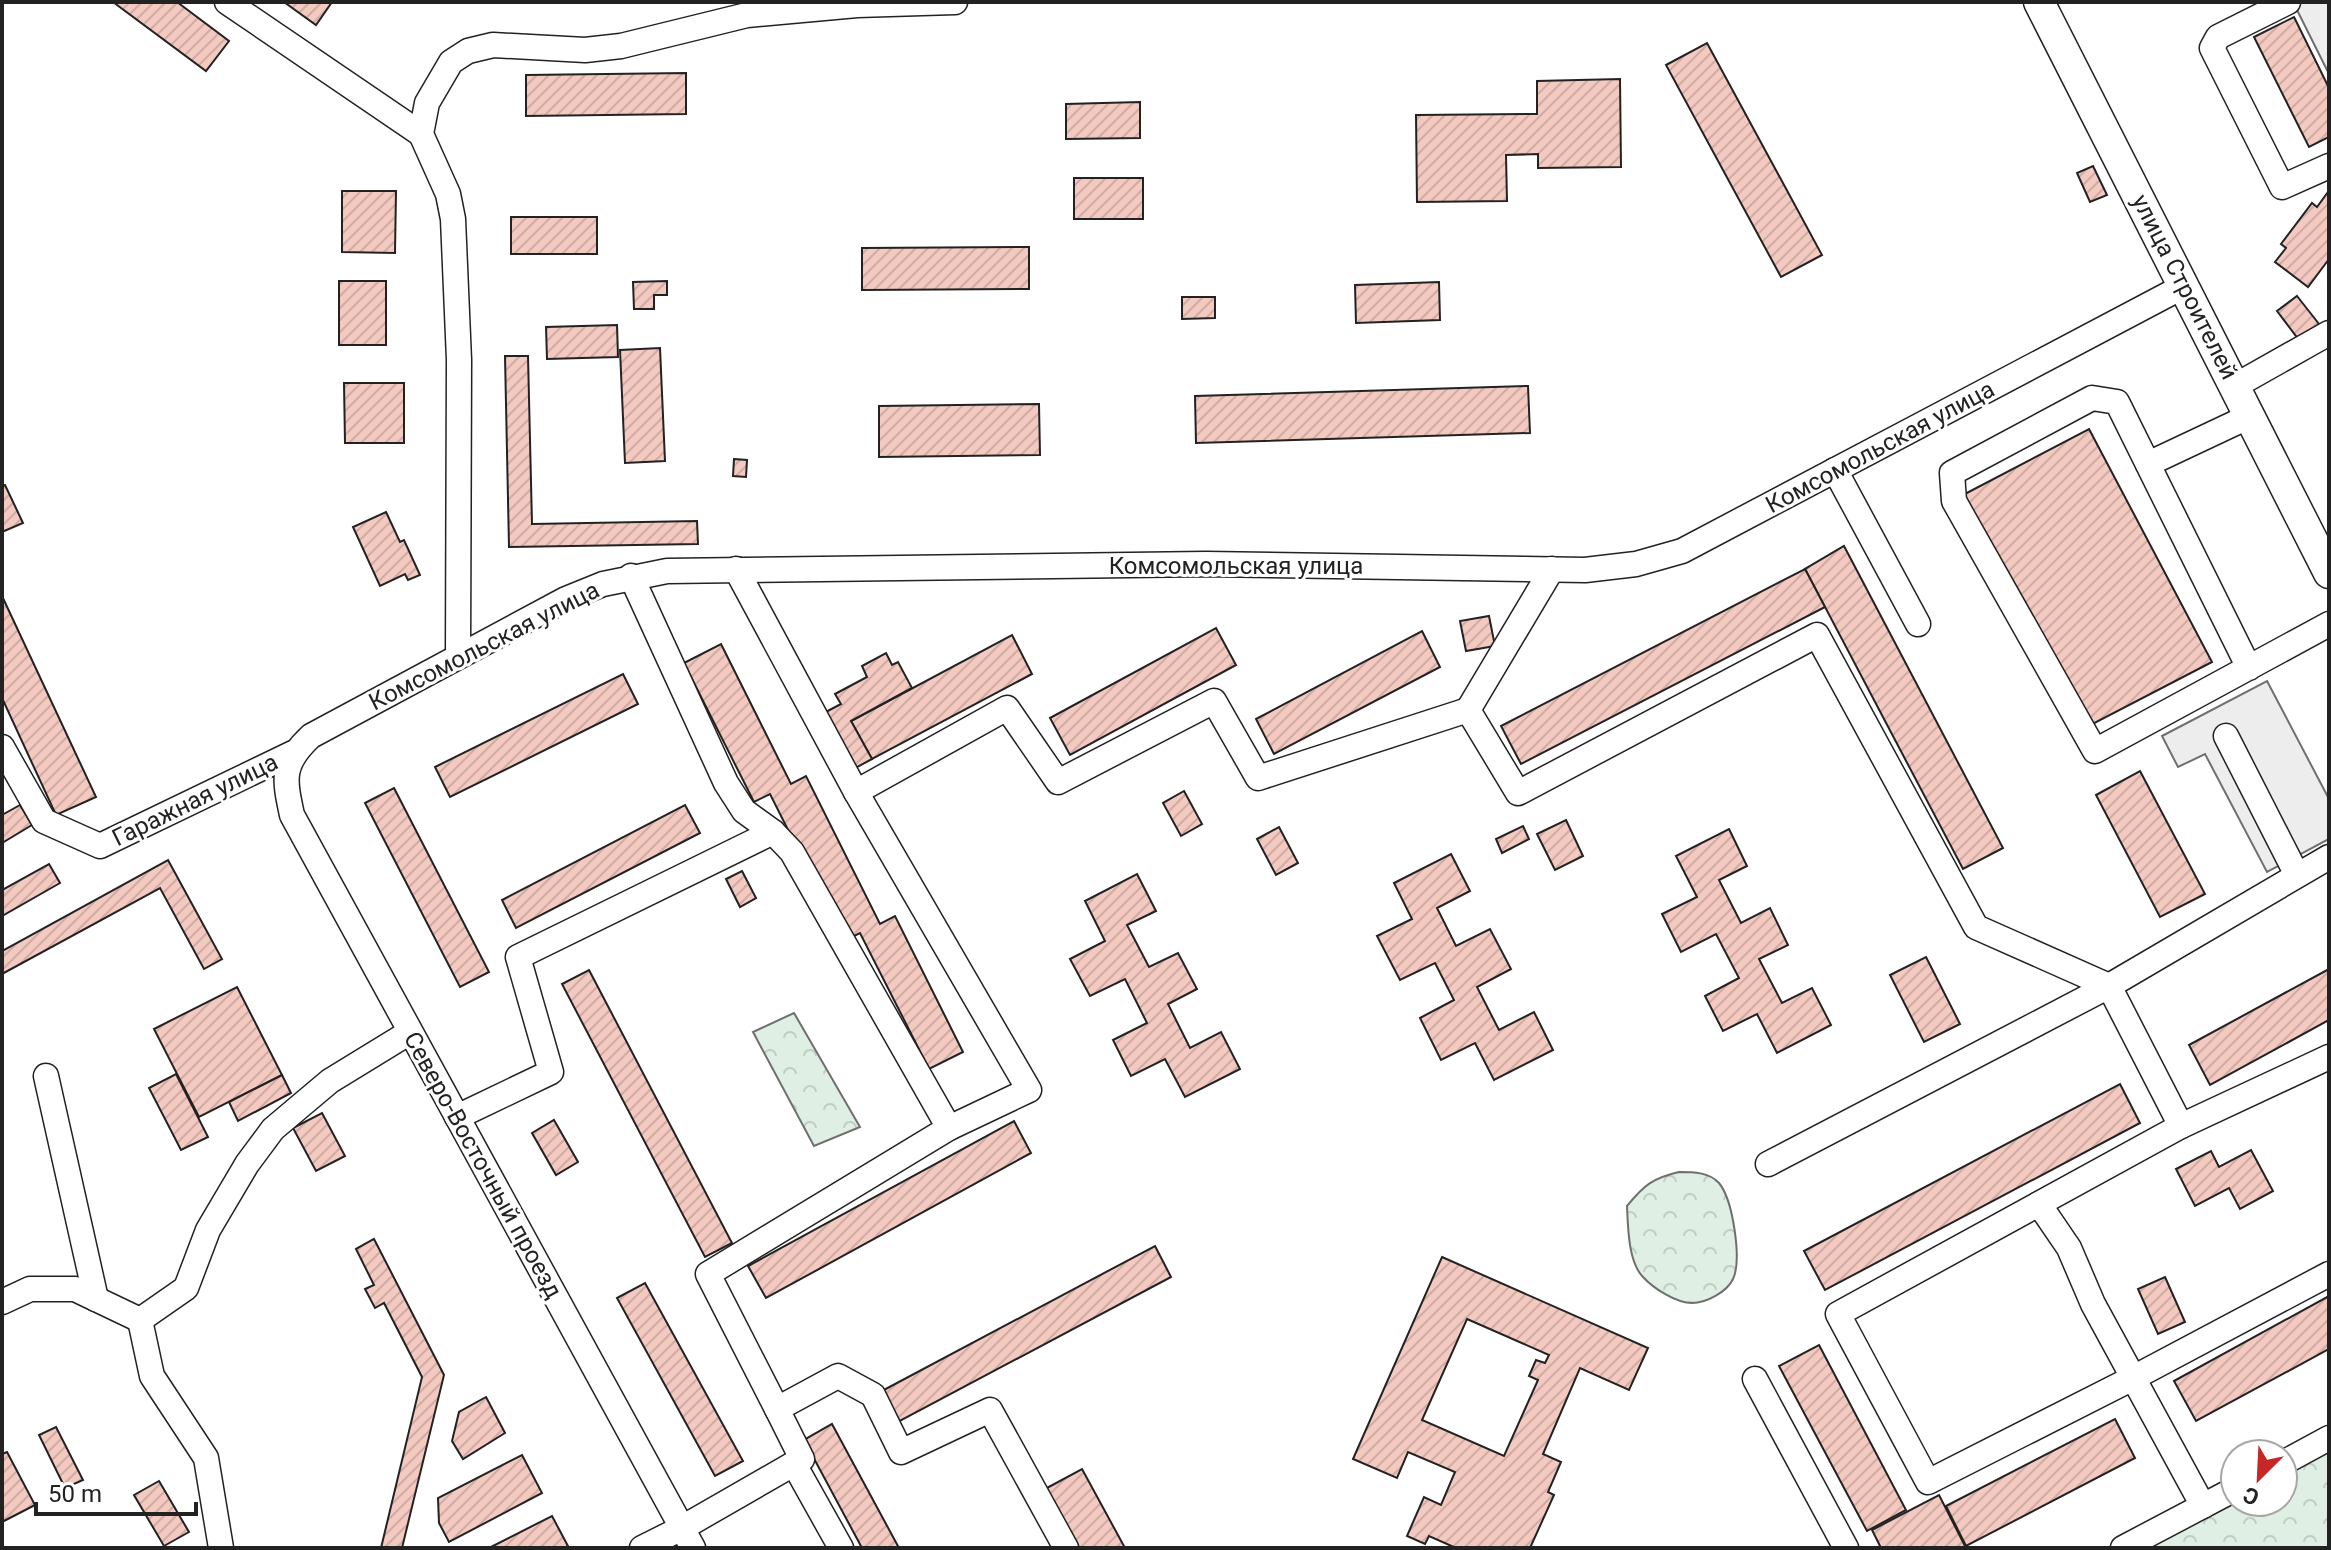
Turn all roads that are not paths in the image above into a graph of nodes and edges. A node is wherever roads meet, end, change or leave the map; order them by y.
1 (227, 2) edge
2 (955, 2) edge
3 (2288, 2) edge
4 (2044, 4) edge
5 (421, 134) junction
6 (2329, 166) edge
7 (2184, 286) junction
8 (2329, 333) edge
9 (2235, 386) junction
10 (2250, 416) junction
11 (2148, 464) junction
12 (1835, 470) junction
13 (736, 569) junction
14 (1552, 569) junction
15 (2329, 573) edge
16 (631, 576) junction
17 (1918, 624) dead end
18 (2329, 624) edge
19 (458, 656) junction
20 (2249, 668) junction
21 (1468, 710) junction
22 (2226, 736) dead end
23 (2, 747) edge
24 (293, 753) junction
25 (856, 792) junction
26 (773, 832) junction
27 (2329, 857) edge
28 (2297, 875) junction
29 (2109, 986) junction
30 (410, 1032) junction
31 (2329, 1057) edge
32 (46, 1076) dead end
33 (457, 1117) junction
34 (2181, 1126) junction
35 (949, 1128) junction
36 (1768, 1164) dead end
37 (2039, 1204) junction
38 (2329, 1274) edge
39 (96, 1299) junction
40 (2, 1302) edge
41 (140, 1320) junction
42 (2135, 1377) junction
43 (1755, 1379) dead end
44 (777, 1409) junction
45 (2329, 1438) edge
46 (2299, 1454) edge
47 (794, 1464) junction
48 (2219, 1498) edge
49 (2203, 1506) junction
50 (688, 1538) edge
51 (221, 1548) edge
52 (642, 1548) edge
53 (841, 1548) edge
54 (1066, 1548) edge
55 (1846, 1548) edge
56 (2123, 1548) edge

1 - 5 street
2 - 5 street
3 - 6 street
4 - 7 main road, улица Строителей
5 - 19 street
7 - 9 main road, улица Строителей
7 - 12 street, Комсомольская улица
8 - 9 street
9 - 10 main road, улица Строителей
10 - 11 street
10 - 15 main road, улица Строителей
11 - 20 street
11 - 20 street
12 - 14 street, Комсомольская улица
12 - 17 street
13 - 14 street, Комсомольская улица
13 - 16 street, Комсомольская улица
13 - 25 street
14 - 21 street
16 - 19 street, Комсомольская улица
16 - 26 street
18 - 20 street
19 - 24 street, Комсомольская улица
21 - 25 street
21 - 29 street
22 - 28 street
23 - 24 street, Гаражная улица
24 - 30 street, Северо-Восточный проезд
25 - 35 street
26 - 33 street
26 - 35 street
27 - 28 street
28 - 29 street
29 - 34 street
29 - 36 street
30 - 33 street, Северо-Восточный проезд
30 - 41 street
31 - 34 street
32 - 39 street
33 - 50 street, Северо-Восточный проезд
34 - 37 street
35 - 44 street
37 - 42 street
37 - 42 street
38 - 42 street
39 - 40 street
39 - 41 street
41 - 51 street
42 - 49 street
43 - 55 street
44 - 47 street
44 - 54 street
45 - 46 street
47 - 50 street
47 - 53 street
48 - 49 street
49 - 56 street
50 - 52 street

